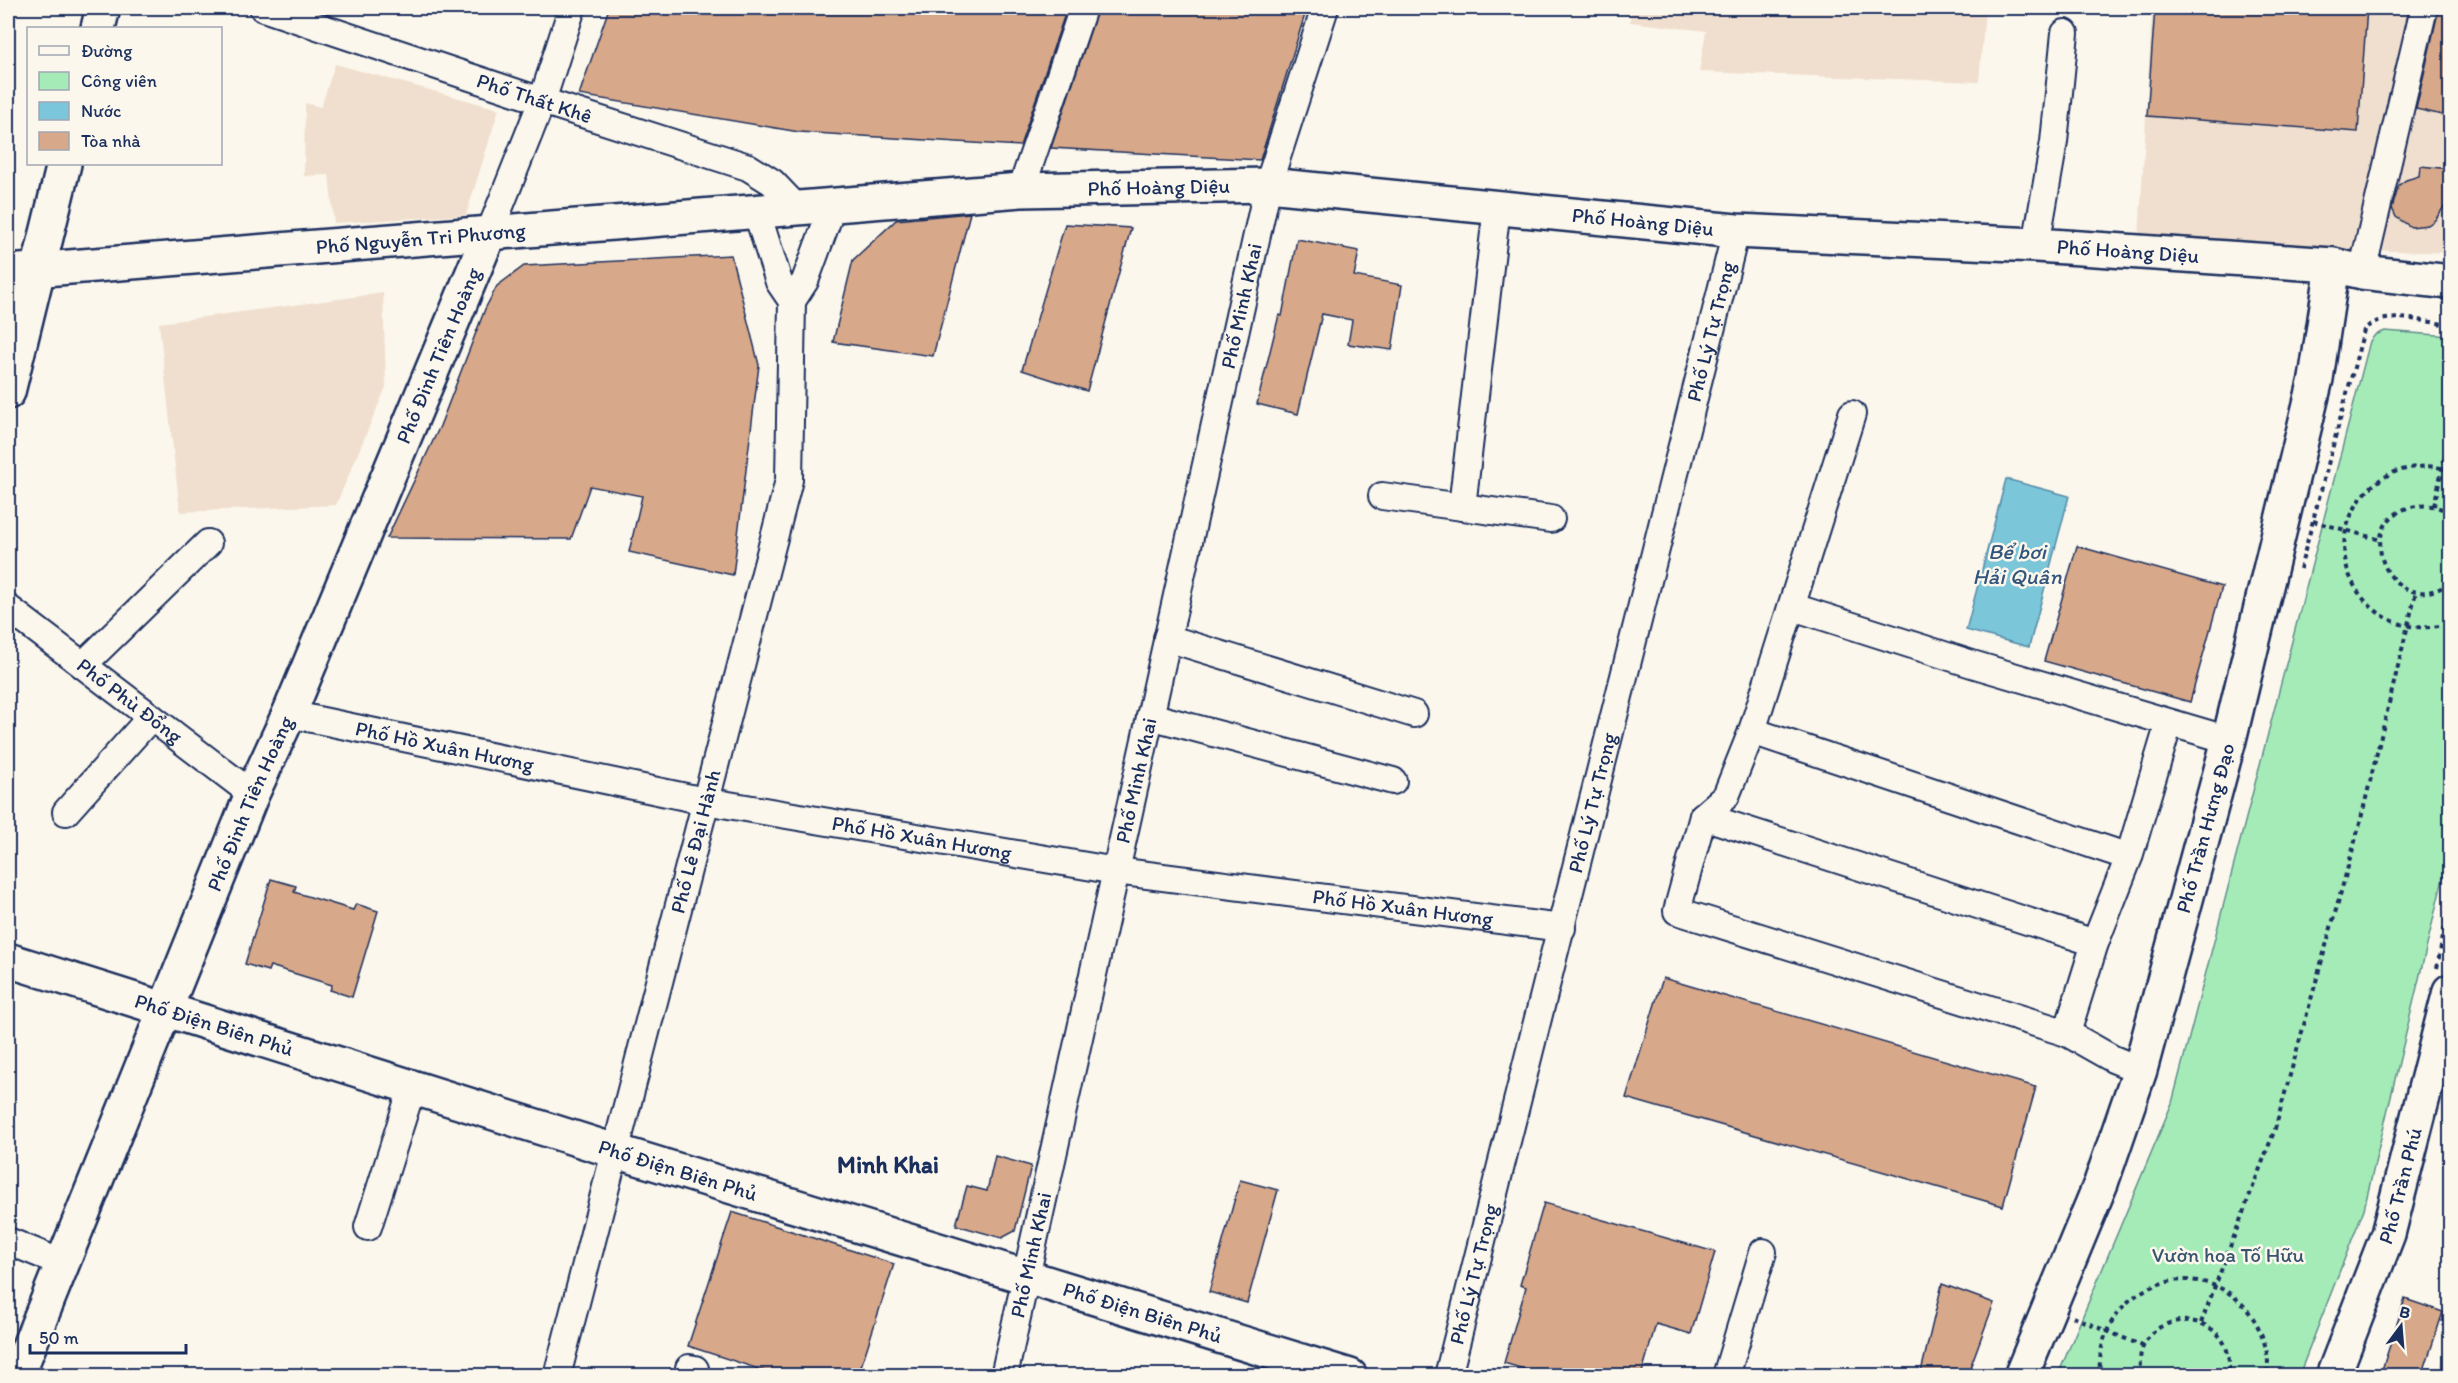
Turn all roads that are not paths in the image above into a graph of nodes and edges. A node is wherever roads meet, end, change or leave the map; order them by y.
1 (104, 8) edge
2 (263, 8) edge
3 (572, 8) edge
4 (1083, 8) edge
5 (1325, 8) edge
6 (2424, 8) edge
7 (98, 27) edge
8 (2065, 33) dead end
9 (542, 101) junction
10 (64, 165) edge
11 (1268, 185) junction
12 (1021, 190) junction
13 (833, 205) junction
14 (796, 207) junction
15 (1497, 207) junction
16 (756, 210) junction
17 (1736, 231) junction
18 (489, 234) junction
19 (2036, 245) junction
20 (2347, 268) junction
21 (23, 270) edge
22 (2451, 282) edge
23 (792, 301) junction
24 (8, 392) edge
25 (1852, 414) dead end
26 (1382, 496) dead end
27 (1462, 507) junction
28 (1551, 519) dead end
29 (208, 543) dead end
30 (1793, 607) junction
31 (8, 608) edge
32 (1167, 638) junction
33 (83, 665) junction
34 (289, 714) junction
35 (1414, 714) dead end
36 (1150, 716) junction
37 (152, 717) junction
38 (2169, 723) junction
39 (1752, 732) junction
40 (2229, 740) junction
41 (1393, 781) dead end
42 (252, 794) junction
43 (705, 801) junction
44 (66, 812) dead end
45 (1703, 816) junction
46 (2129, 857) junction
47 (1116, 871) junction
48 (1562, 928) junction
49 (2095, 942) junction
50 (8, 960) edge
51 (2451, 991) edge
52 (165, 1010) junction
53 (2067, 1033) junction
54 (2140, 1070) junction
55 (412, 1088) junction
56 (615, 1151) junction
57 (368, 1227) dead end
58 (8, 1241) edge
59 (1763, 1252) dead end
60 (62, 1263) junction
61 (1026, 1275) junction
62 (17, 1376) edge
63 (557, 1376) edge
64 (1004, 1376) edge
65 (1350, 1376) edge
66 (1448, 1376) edge
67 (1726, 1376) edge
68 (2021, 1376) edge
69 (2333, 1376) edge

1 - 7 main road
2 - 9 street, Phố Thất Khê
3 - 9 street
4 - 12 street
5 - 11 street, Phố Minh Khai
6 - 20 street
8 - 19 street
9 - 14 street, Phố Thất Khê
9 - 18 street
10 - 21 main road
11 - 12 main road, Phố Hoàng Diệu
11 - 15 main road, Phố Hoàng Diệu
11 - 32 street, Phố Minh Khai
12 - 13 main road, Phố Hoàng Diệu
13 - 14 main road, Phố Nguyễn Tri Phương
13 - 23 street
14 - 16 main road, Phố Nguyễn Tri Phương
15 - 17 main road, Phố Hoàng Diệu
15 - 27 street
16 - 18 main road, Phố Nguyễn Tri Phương
16 - 23 street
17 - 19 main road, Phố Hoàng Diệu
17 - 48 street, Phố Lý Tự Trọng
18 - 21 main road, Phố Nguyễn Tri Phương
18 - 34 main road, Phố Đinh Tiên Hoàng
19 - 20 main road, Phố Hoàng Diệu
20 - 22 main road, Phố Hoàng Diệu
20 - 40 main road, Phố Trần Hưng Đạo
21 - 24 main road
23 - 43 street, Phố Lê Đại Hành
25 - 30 street
26 - 27 street
27 - 28 street
29 - 33 street
30 - 38 street
30 - 39 street
31 - 33 street, Phố Phù Đổng
32 - 35 street
32 - 36 street, Phố Minh Khai
33 - 37 street, Phố Phù Đổng
34 - 42 main road, Phố Đinh Tiên Hoàng
34 - 43 street, Phố Hồ Xuân Hương
36 - 41 street
36 - 47 street, Phố Minh Khai
37 - 42 street, Phố Phù Đổng
37 - 44 street
38 - 40 street
38 - 46 street
39 - 45 street
39 - 46 street
40 - 54 main road, Phố Trần Hưng Đạo
42 - 52 main road, Phố Đinh Tiên Hoàng
43 - 47 street, Phố Hồ Xuân Hương
43 - 56 street, Phố Lê Đại Hành
45 - 49 street
45 - 53 street
46 - 49 street
47 - 48 street, Phố Hồ Xuân Hương
47 - 61 street, Phố Minh Khai
48 - 66 street, Phố Lý Tự Trọng
49 - 53 street
50 - 52 main road, Phố Điện Biên Phủ
51 - 69 main road, Phố Trần Phú
52 - 55 main road, Phố Điện Biên Phủ
52 - 60 main road, Phố Đinh Tiên Hoàng
53 - 54 street
54 - 68 main road, Phố Trần Hưng Đạo
55 - 56 main road, Phố Điện Biên Phủ
55 - 57 street
56 - 61 main road, Phố Điện Biên Phủ
56 - 63 street, Phố Lê Đại Hành
58 - 60 street
59 - 67 street
60 - 62 main road, Phố Đinh Tiên Hoàng
61 - 64 street, Phố Minh Khai
61 - 65 main road, Phố Điện Biên Phủ

